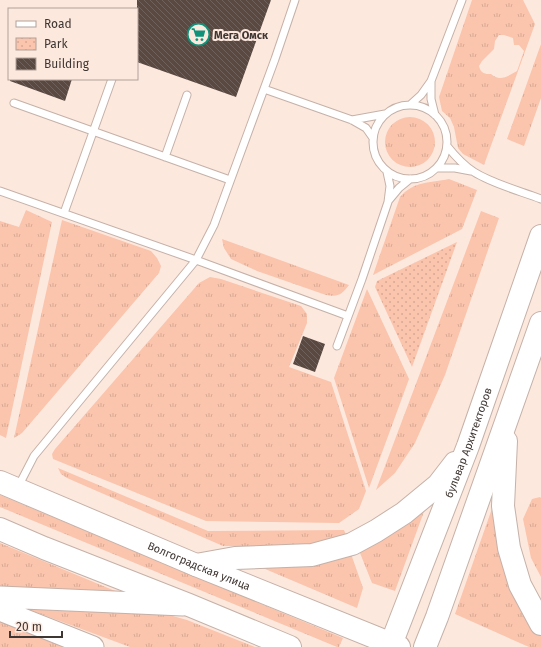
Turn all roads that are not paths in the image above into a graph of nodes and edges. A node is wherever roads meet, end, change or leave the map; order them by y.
1 (295, 0) edge
2 (462, 0) edge
3 (112, 80) edge
4 (431, 80) junction
5 (264, 89) junction
6 (187, 95) dead end
7 (14, 103) dead end
8 (411, 104) junction
9 (387, 114) junction
10 (435, 115) junction
11 (352, 120) junction
12 (93, 131) junction
13 (373, 138) junction
14 (447, 146) junction
15 (165, 157) junction
16 (437, 168) junction
17 (387, 172) junction
18 (474, 172) junction
19 (410, 179) junction
20 (230, 180) junction
21 (0, 191) edge
22 (541, 199) edge
23 (388, 202) junction
24 (64, 213) junction
25 (541, 236) edge
26 (196, 260) junction
27 (348, 316) junction
28 (539, 333) edge
29 (337, 346) dead end
30 (507, 417) junction
31 (468, 446) junction
32 (9, 486) edge
33 (0, 529) edge
34 (196, 565) junction
35 (0, 597) edge
36 (189, 605) junction
37 (0, 610) edge
38 (541, 624) edge
39 (393, 646) edge
40 (93, 647) edge
41 (290, 647) edge
42 (425, 647) edge

1 - 5 lane
2 - 4 lane
3 - 12 lane
4 - 8 lane
4 - 10 lane
5 - 11 lane
5 - 20 lane
6 - 15 lane
7 - 12 lane
8 - 9 lane
8 - 10 lane
9 - 11 lane
9 - 13 lane
10 - 14 lane
11 - 13 lane
12 - 15 lane
12 - 24 lane
13 - 17 lane
14 - 16 lane
14 - 18 lane
15 - 20 lane
16 - 18 lane
16 - 19 lane
17 - 19 lane
17 - 23 lane
18 - 22 lane
19 - 23 lane
20 - 26 lane
21 - 24 lane
23 - 27 lane
24 - 26 lane
25 - 31 main road, бульвар Архитекторов
26 - 27 lane
26 - 32 lane
27 - 29 lane
28 - 30 main road
30 - 38 main road
30 - 42 main road
31 - 34 main road
31 - 39 main road, бульвар Архитекторов
32 - 34 main road, Волгоградская улица
33 - 36 main road
34 - 39 main road, Волгоградская улица
35 - 36 main road
36 - 41 main road
37 - 40 main road

